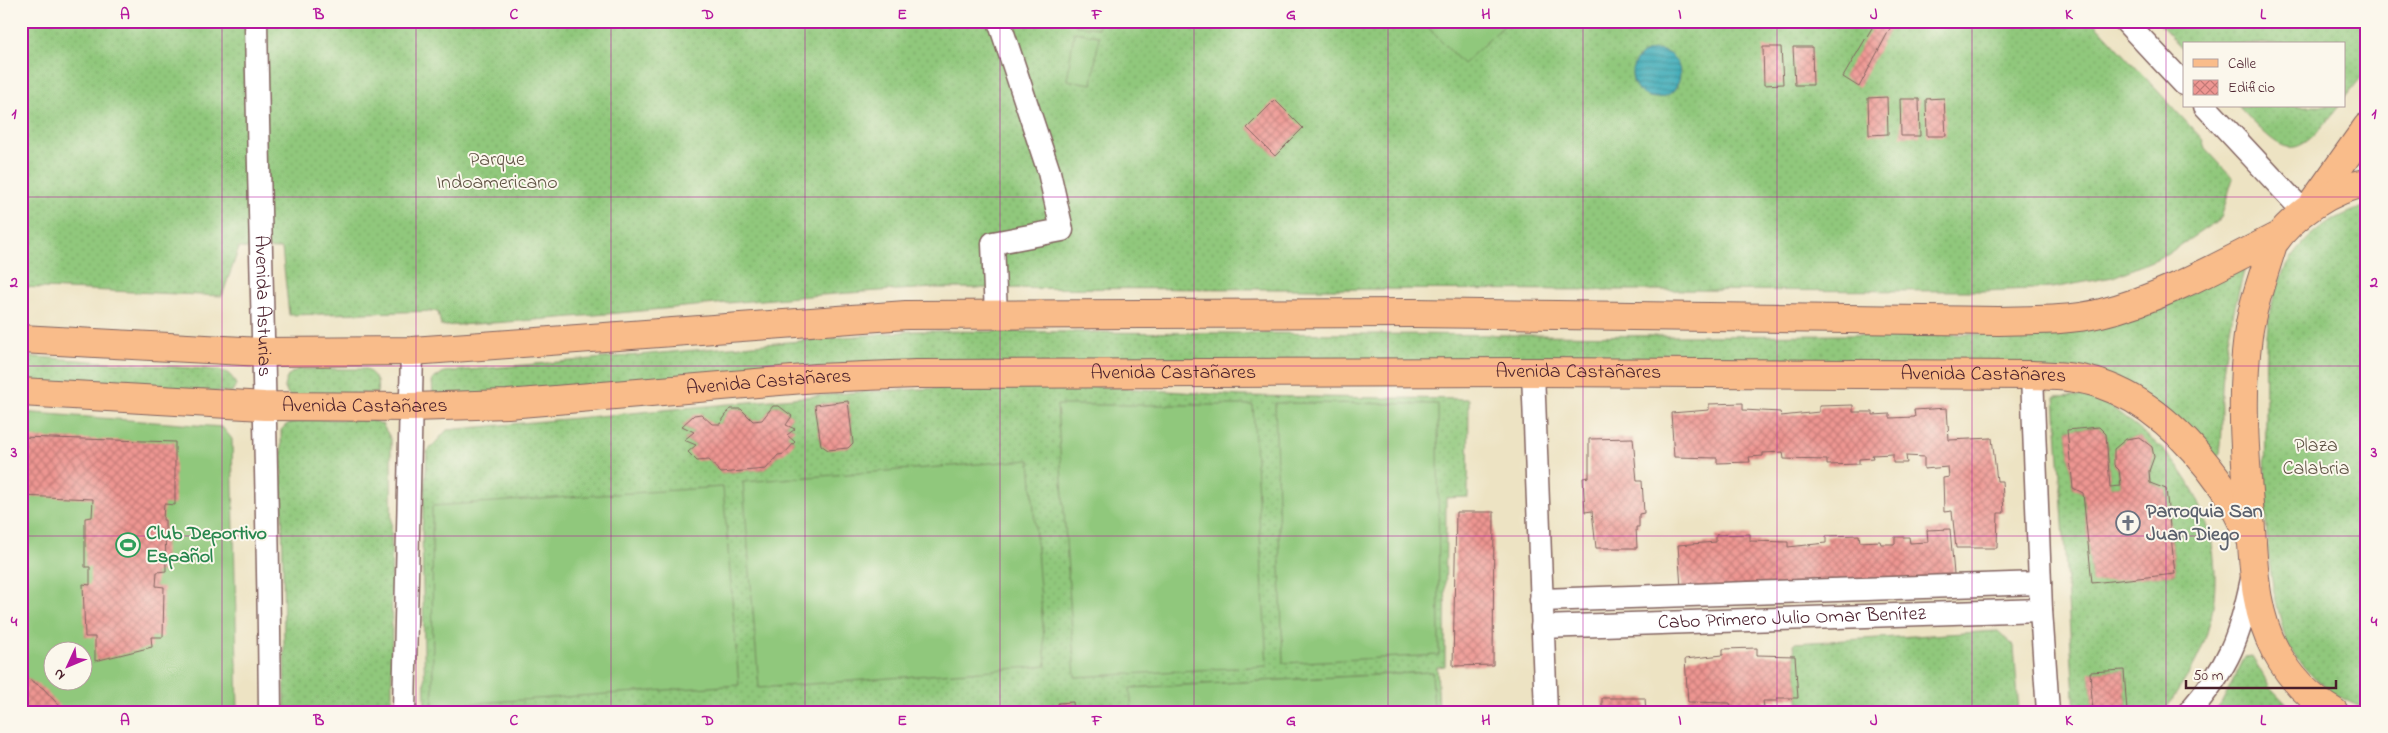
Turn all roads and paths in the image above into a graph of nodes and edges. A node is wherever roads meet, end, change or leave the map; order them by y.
1 (256, 21) edge
2 (999, 21) edge
3 (2125, 21) edge
4 (2183, 83) edge
5 (2207, 108) edge
6 (2367, 127) edge
7 (2367, 183) edge
8 (2308, 207) junction
9 (2278, 236) junction
10 (996, 315) junction
11 (21, 340) edge
12 (412, 351) junction
13 (264, 352) junction
14 (1533, 372) junction
15 (2032, 375) junction
16 (21, 392) edge
17 (264, 406) junction
18 (412, 407) junction
19 (2252, 541) junction
20 (2253, 576) junction
21 (2040, 583) junction
22 (1542, 600) junction
23 (2041, 610) junction
24 (1542, 627) junction
25 (270, 712) edge
26 (404, 712) edge
27 (1546, 712) edge
28 (2048, 712) edge
29 (2190, 712) edge
30 (2334, 712) edge

1 - 13 street, Avenida Asturias
2 - 10 street
3 - 4 street
5 - 8 street
6 - 8 main road
7 - 8 main road
8 - 9 main road
9 - 10 main road
9 - 19 main road
10 - 12 main road
11 - 13 main road
12 - 13 main road
12 - 18 street
13 - 17 street, Avenida Asturias
14 - 15 main road, Avenida Castañares
14 - 18 main road, Avenida Castañares
14 - 22 street
15 - 19 main road, Avenida Castañares
15 - 21 street
16 - 17 main road, Avenida Castañares
17 - 18 main road, Avenida Castañares
17 - 25 street, Avenida Asturias
18 - 26 street
19 - 20 main road
20 - 29 street
20 - 30 main road
21 - 22 street, Cabo Primero Julio Omar Benítez
21 - 23 street
22 - 24 street
23 - 24 street, Cabo Primero Julio Omar Benítez
23 - 28 street
24 - 27 street

